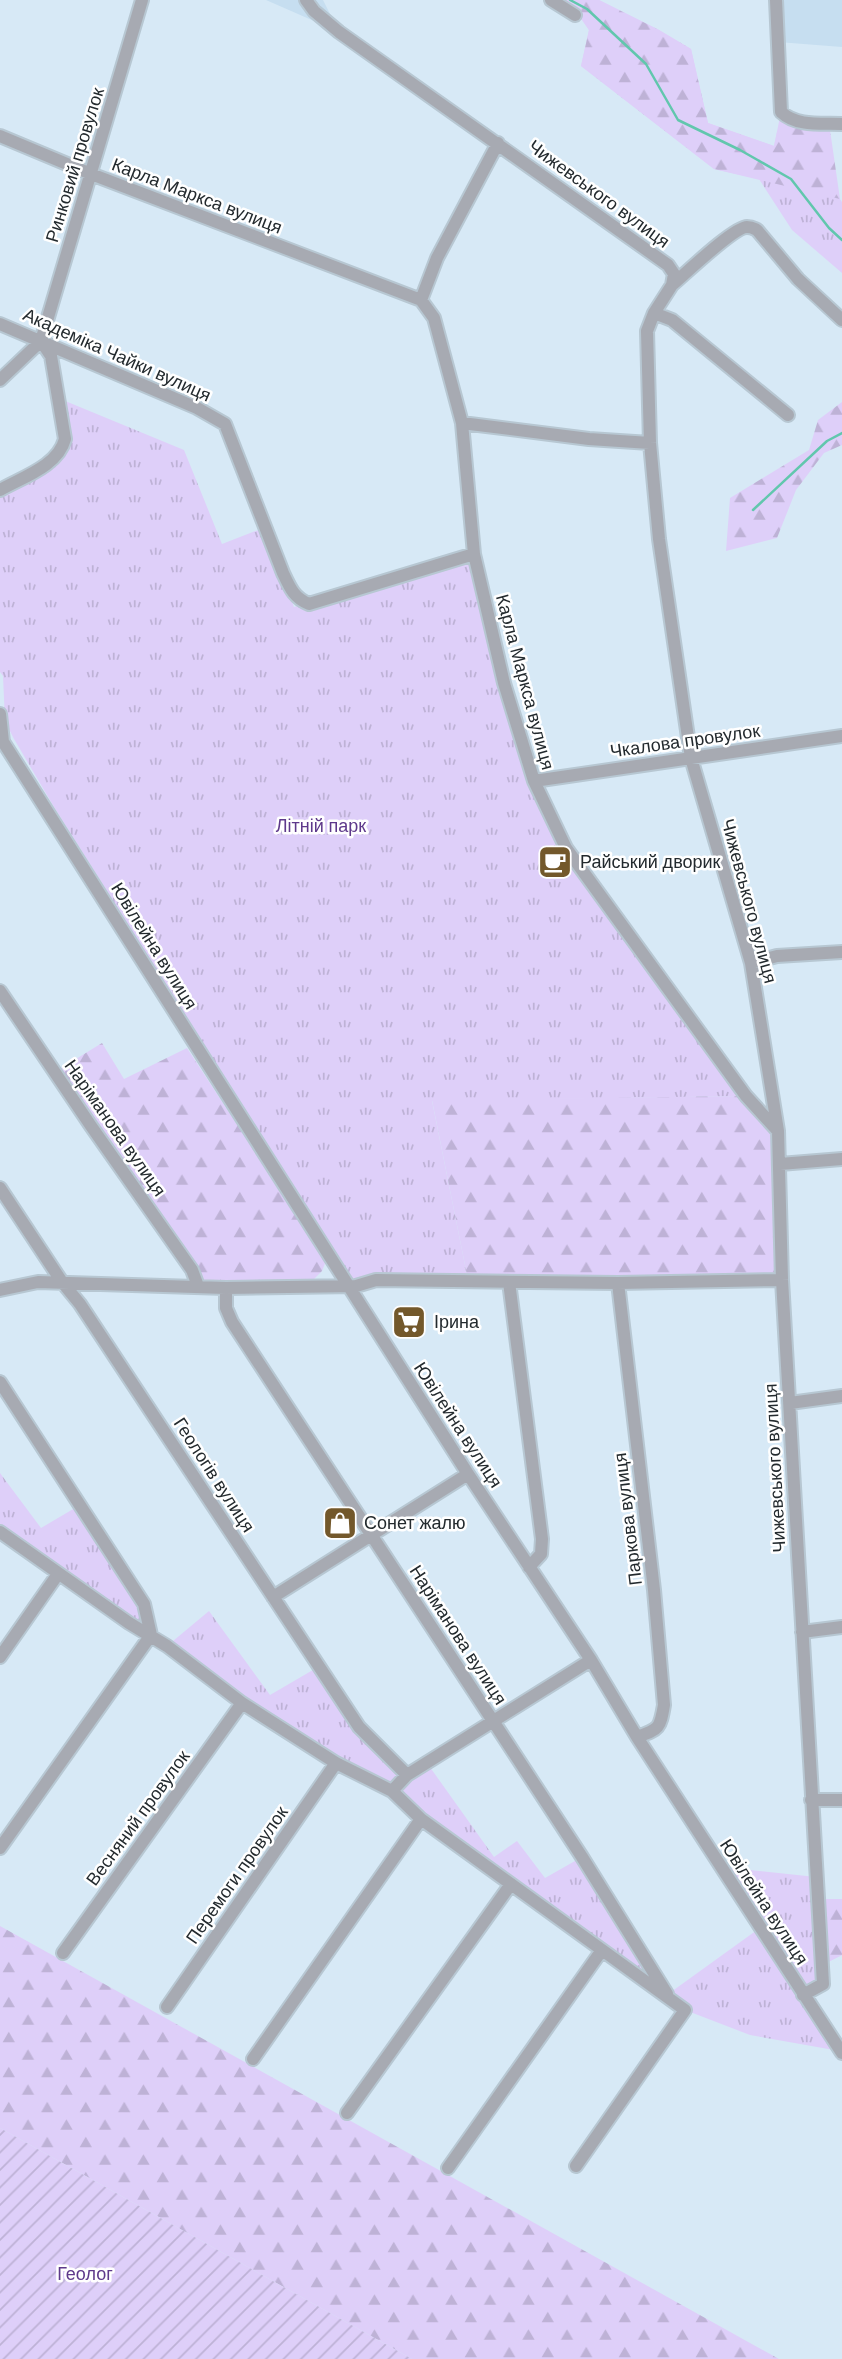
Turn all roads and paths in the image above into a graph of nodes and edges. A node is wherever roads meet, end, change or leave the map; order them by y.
1 (142, 0) edge
2 (306, 0) edge
3 (551, 0) edge
4 (776, 0) edge
5 (575, 15) dead end
6 (842, 124) edge
7 (0, 136) edge
8 (498, 143) junction
9 (91, 174) junction
10 (672, 285) junction
11 (421, 300) junction
12 (654, 313) junction
13 (842, 320) edge
14 (0, 324) edge
15 (41, 341) junction
16 (0, 380) edge
17 (788, 415) dead end
18 (462, 423) junction
19 (650, 443) junction
20 (0, 490) edge
21 (474, 554) junction
22 (0, 714) edge
23 (842, 736) edge
24 (2, 739) edge
25 (691, 758) junction
26 (534, 781) junction
27 (842, 951) edge
28 (751, 963) junction
29 (0, 991) edge
30 (778, 1130) junction
31 (842, 1159) edge
32 (780, 1164) junction
33 (0, 1188) edge
34 (782, 1280) junction
35 (62, 1282) junction
36 (509, 1282) junction
37 (618, 1283) junction
38 (198, 1286) junction
39 (349, 1286) junction
40 (226, 1288) junction
41 (0, 1290) edge
42 (0, 1382) edge
43 (842, 1396) edge
44 (790, 1403) junction
45 (468, 1474) junction
46 (0, 1532) edge
47 (372, 1534) junction
48 (529, 1567) junction
49 (58, 1574) junction
50 (273, 1597) junction
51 (842, 1627) edge
52 (802, 1632) junction
53 (151, 1635) junction
54 (0, 1657) edge
55 (591, 1660) junction
56 (242, 1703) junction
57 (493, 1722) junction
58 (637, 1737) junction
59 (336, 1763) junction
60 (407, 1775) junction
61 (392, 1791) junction
62 (811, 1800) junction
63 (842, 1800) edge
64 (422, 1819) junction
65 (0, 1848) edge
66 (511, 1884) junction
67 (602, 1950) junction
68 (63, 1953) dead end
69 (803, 1995) junction
70 (671, 2000) junction
71 (167, 2007) dead end
72 (842, 2053) edge
73 (253, 2059) dead end
74 (347, 2113) dead end
75 (576, 2166) dead end
76 (448, 2168) dead end

1 - 9 street, Ринковий провулок
2 - 8 street, Чижевського вулиця
3 - 5 street
4 - 6 street
7 - 9 street, Карла Маркса вулиця
8 - 10 street, Чижевського вулиця
8 - 11 street
9 - 11 street, Карла Маркса вулиця
9 - 15 street, Ринковий провулок
10 - 12 street, Чижевського вулиця
10 - 13 street
11 - 18 street, Карла Маркса вулиця
12 - 17 street
12 - 19 street, Чижевського вулиця
14 - 15 street, Академіка Чайки вулиця
15 - 16 street, Ринковий провулок
15 - 20 street
15 - 21 street, Академіка Чайки вулиця
18 - 19 street
18 - 21 street, Карла Маркса вулиця
19 - 25 street, Чижевського вулиця
21 - 26 street, Карла Маркса вулиця
22 - 24 street, Ювілейна вулиця
23 - 25 street, Чкалова провулок
24 - 39 street, Ювілейна вулиця
25 - 26 street, Чкалова провулок
25 - 28 street, Чижевського вулиця
26 - 30 street, Карла Маркса вулиця
27 - 28 street
28 - 30 street, Чижевського вулиця
29 - 38 street, Наріманова вулиця
30 - 32 street, Чижевського вулиця
31 - 32 street
32 - 34 street, Чижевського вулиця
33 - 35 street, Геологів вулиця
34 - 37 street
34 - 44 street, Чижевського вулиця
35 - 38 street
35 - 41 street
35 - 50 street, Геологів вулиця
36 - 37 street
36 - 39 street
36 - 48 street
37 - 58 street, Паркова вулиця
38 - 40 street
39 - 40 street
39 - 45 street, Ювілейна вулиця
40 - 47 street, Наріманова вулиця
42 - 53 street
43 - 44 street
44 - 52 street, Чижевського вулиця
45 - 47 street
45 - 48 street, Ювілейна вулиця
46 - 49 street
47 - 50 street
47 - 57 street, Наріманова вулиця
48 - 55 street, Ювілейна вулиця
49 - 53 street
49 - 54 street
50 - 60 street, Геологів вулиця
51 - 52 street
52 - 62 street, Чижевського вулиця
53 - 56 street
53 - 65 street
55 - 57 street
55 - 58 street, Ювілейна вулиця
56 - 59 street
56 - 68 street, Весняний провулок
57 - 60 street
57 - 70 street, Наріманова вулиця
58 - 69 street, Ювілейна вулиця
59 - 61 street
59 - 71 street, Перемоги провулок
60 - 61 street
61 - 64 street
62 - 63 street
62 - 69 street, Чижевського вулиця
64 - 66 street
64 - 73 street
66 - 67 street
66 - 74 street
67 - 70 street
67 - 76 street
69 - 72 street, Ювілейна вулиця
70 - 75 street

